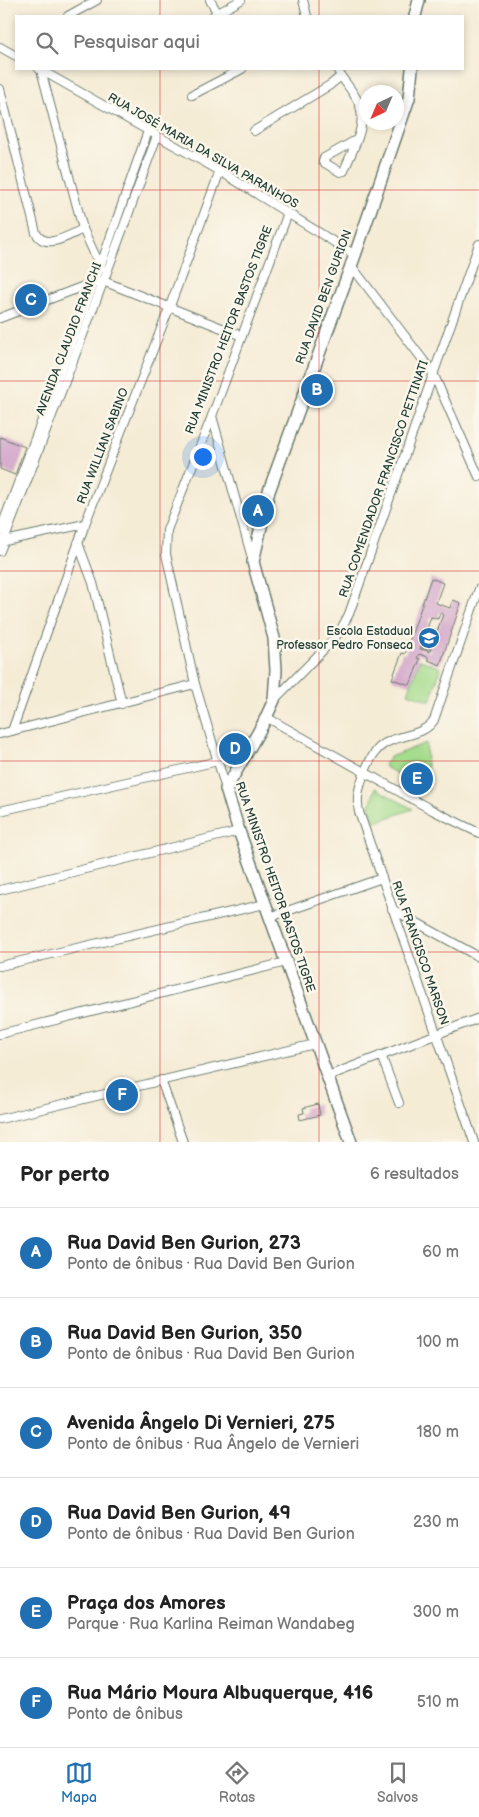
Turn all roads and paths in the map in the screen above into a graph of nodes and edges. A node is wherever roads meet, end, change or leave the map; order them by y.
1 (97, 0) edge
2 (210, 0) edge
3 (241, 0) edge
4 (303, 0) edge
5 (419, 0) edge
6 (70, 15) edge
7 (216, 15) edge
8 (307, 15) edge
9 (415, 15) edge
10 (0, 47) edge
11 (15, 55) edge
12 (40, 70) edge
13 (42, 70) edge
14 (240, 70) edge
15 (412, 70) edge
16 (339, 72) edge
17 (0, 89) edge
18 (192, 95) dead end
19 (148, 131) junction
20 (254, 131) dead end
21 (157, 136) junction
22 (356, 140) junction
23 (220, 171) junction
24 (288, 213) junction
25 (83, 229) junction
26 (479, 244) edge
27 (352, 260) junction
28 (100, 268) junction
29 (107, 272) junction
30 (103, 281) junction
31 (92, 283) junction
32 (170, 306) junction
33 (0, 318) edge
34 (242, 336) junction
35 (432, 372) junction
36 (212, 416) junction
37 (479, 477) edge
38 (85, 524) junction
39 (0, 531) edge
40 (2, 542) edge
41 (78, 543) junction
42 (0, 550) edge
43 (253, 562) junction
44 (479, 589) edge
45 (195, 684) junction
46 (274, 700) junction
47 (122, 704) junction
48 (266, 717) junction
49 (12, 731) junction
50 (0, 734) edge
51 (218, 761) junction
52 (365, 771) junction
53 (226, 789) junction
54 (0, 811) edge
55 (239, 831) junction
56 (479, 833) edge
57 (382, 878) junction
58 (0, 890) edge
59 (265, 904) junction
60 (392, 909) junction
61 (270, 917) junction
62 (479, 957) edge
63 (286, 962) junction
64 (0, 966) edge
65 (479, 1018) edge
66 (0, 1034) edge
67 (435, 1034) junction
68 (315, 1044) junction
69 (381, 1055) junction
70 (328, 1076) junction
71 (161, 1080) junction
72 (399, 1102) dead end
73 (0, 1119) edge
74 (183, 1142) edge
75 (351, 1142) edge
76 (474, 1142) edge

1 - 6 street
2 - 7 street
3 - 7 street
4 - 8 street
5 - 9 street
10 - 11 street
12 - 25 street
13 - 19 street, RUA JOSÉ MARIA DA SILVA PARANHOS
14 - 18 street
15 - 27 street, RUA DAVID BEN GURION
16 - 20 street
16 - 22 street
17 - 25 street
19 - 21 street, RUA JOSÉ MARIA DA SILVA PARANHOS
19 - 28 street, AVENIDA CLAUDIO FRANCHI
21 - 23 street, RUA JOSÉ MARIA DA SILVA PARANHOS
21 - 29 street, AVENIDA CLAUDIO FRANCHI
22 - 22 street
23 - 24 street, RUA JOSÉ MARIA DA SILVA PARANHOS
23 - 32 street, RUA WILLIAN SABINO
24 - 27 street, RUA JOSÉ MARIA DA SILVA PARANHOS
24 - 34 street, RUA MINISTRO HEITOR BASTOS TIGRE
25 - 28 street
26 - 35 street, RUA COMENDADOR FRANCISCO PETTINATI
27 - 35 street
27 - 43 street, RUA DAVID BEN GURION
28 - 29 street
28 - 31 street, AVENIDA CLAUDIO FRANCHI
29 - 30 street, AVENIDA CLAUDIO FRANCHI
30 - 31 street
30 - 32 street
30 - 40 street, AVENIDA CLAUDIO FRANCHI
31 - 33 street
31 - 39 street, AVENIDA CLAUDIO FRANCHI
32 - 34 street
32 - 38 street, RUA WILLIAN SABINO
34 - 36 street, RUA MINISTRO HEITOR BASTOS TIGRE
35 - 37 street
35 - 46 street, RUA COMENDADOR FRANCISCO PETTINATI
36 - 43 street
36 - 45 street, RUA MINISTRO HEITOR BASTOS TIGRE
38 - 40 street
38 - 41 street, RUA WILLIAN SABINO
40 - 42 street, AVENIDA CLAUDIO FRANCHI
41 - 47 street
41 - 49 street, RUA WILLIAN SABINO
43 - 46 street, RUA DAVID BEN GURION
44 - 52 street, RUA FRANCISCO MARSON
45 - 47 street
45 - 51 street, RUA MINISTRO HEITOR BASTOS TIGRE
46 - 48 street, RUA DAVID BEN GURION
47 - 49 street
48 - 52 street
48 - 53 street, RUA DAVID BEN GURION
49 - 50 street
51 - 53 street, RUA MINISTRO HEITOR BASTOS TIGRE
51 - 54 street
52 - 56 street
52 - 57 street, RUA FRANCISCO MARSON
53 - 55 street, RUA MINISTRO HEITOR BASTOS TIGRE
55 - 58 street
55 - 59 street, RUA MINISTRO HEITOR BASTOS TIGRE
57 - 60 street, RUA FRANCISCO MARSON
57 - 61 street
59 - 61 street, RUA MINISTRO HEITOR BASTOS TIGRE
59 - 64 street
60 - 62 street
60 - 67 street, RUA FRANCISCO MARSON
61 - 63 street, RUA MINISTRO HEITOR BASTOS TIGRE
63 - 66 street
63 - 68 street, RUA MINISTRO HEITOR BASTOS TIGRE
65 - 67 street
67 - 69 street
67 - 76 street, RUA FRANCISCO MARSON
68 - 70 street, RUA MINISTRO HEITOR BASTOS TIGRE
68 - 71 street
69 - 70 street
69 - 72 street
70 - 75 street, RUA MINISTRO HEITOR BASTOS TIGRE
71 - 73 street
71 - 74 street

